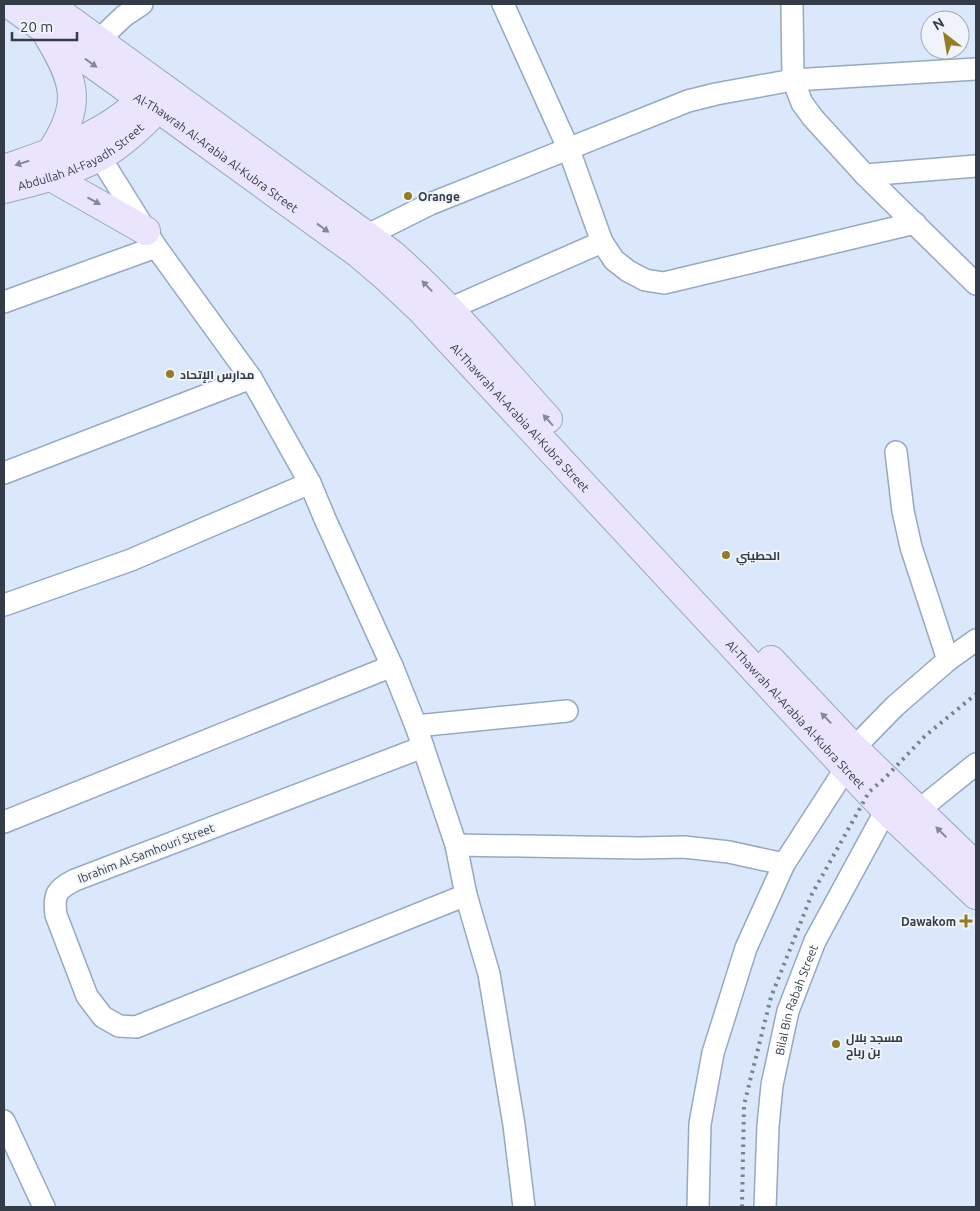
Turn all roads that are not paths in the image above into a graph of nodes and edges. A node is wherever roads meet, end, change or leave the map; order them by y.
1 (9, 4) edge
2 (142, 4) edge
3 (503, 4) edge
4 (792, 4) edge
5 (46, 16) edge
6 (99, 40) junction
7 (976, 69) edge
8 (793, 80) junction
9 (156, 95) junction
10 (96, 146) junction
11 (569, 150) junction
12 (50, 165) junction
13 (976, 166) edge
14 (4, 169) edge
15 (865, 176) junction
16 (4, 189) edge
17 (915, 223) junction
18 (368, 235) junction
19 (151, 239) junction
20 (602, 242) junction
21 (976, 284) edge
22 (4, 302) edge
23 (449, 309) junction
24 (251, 378) junction
25 (896, 452) dead end
26 (4, 473) edge
27 (310, 483) junction
28 (4, 605) edge
29 (976, 640) edge
30 (948, 660) junction
31 (392, 666) junction
32 (567, 711) dead end
33 (416, 726) junction
34 (423, 747) junction
35 (850, 758) junction
36 (976, 764) edge
37 (886, 810) junction
38 (919, 810) junction
39 (4, 822) edge
40 (456, 845) junction
41 (784, 864) junction
42 (976, 866) edge
43 (466, 895) junction
44 (976, 895) edge
45 (4, 1121) edge
46 (44, 1207) edge
47 (524, 1207) edge
48 (698, 1207) edge
49 (765, 1207) edge

1 - 5 main road, Al-Thawrah Al-Arabia Al-Kubra Street
2 - 6 street
3 - 11 street
4 - 8 street
5 - 6 main road, Al-Thawrah Al-Arabia Al-Kubra Street
5 -> 9 main road, Al-Thawrah Al-Arabia Al-Kubra Street
5 - 12 main road
6 - 9 main road, Al-Thawrah Al-Arabia Al-Kubra Street
7 - 8 street
8 - 11 street
8 - 15 street
9 - 10 main road, Abdullah Al-Fayadh Street
9 - 18 main road, Al-Thawrah Al-Arabia Al-Kubra Street
9 -> 35 main road, Al-Thawrah Al-Arabia Al-Kubra Street
10 - 12 main road, Abdullah Al-Fayadh Street
10 - 19 street
11 - 18 street
11 - 20 street
12 -> 14 main road, Abdullah Al-Fayadh Street
12 - 16 main road, Abdullah Al-Fayadh Street
12 -> 19 main road
13 - 15 street
15 - 17 street
17 - 20 street
17 - 21 street
23 -> 18 main road, Al-Thawrah Al-Arabia Al-Kubra Street
19 - 22 street
19 - 24 street
20 - 23 street
35 -> 23 main road, Al-Thawrah Al-Arabia Al-Kubra Street
24 - 26 street
24 - 27 street
25 - 30 street
27 - 28 street
27 - 31 street
29 - 30 street
30 - 35 street
31 - 33 street
31 - 39 street
32 - 33 street
33 - 34 street
34 - 40 street
34 - 43 street, Ibrahim Al-Samhouri Street
35 - 37 main road, Al-Thawrah Al-Arabia Al-Kubra Street
35 - 38 main road, Al-Thawrah Al-Arabia Al-Kubra Street
35 - 41 street
36 - 38 street
37 - 44 main road, Al-Thawrah Al-Arabia Al-Kubra Street
37 - 49 street, Bilal Bin Rabah Street
42 -> 38 main road, Al-Thawrah Al-Arabia Al-Kubra Street
40 - 41 street
40 - 43 street
41 - 48 street
43 - 47 street
45 - 46 street

